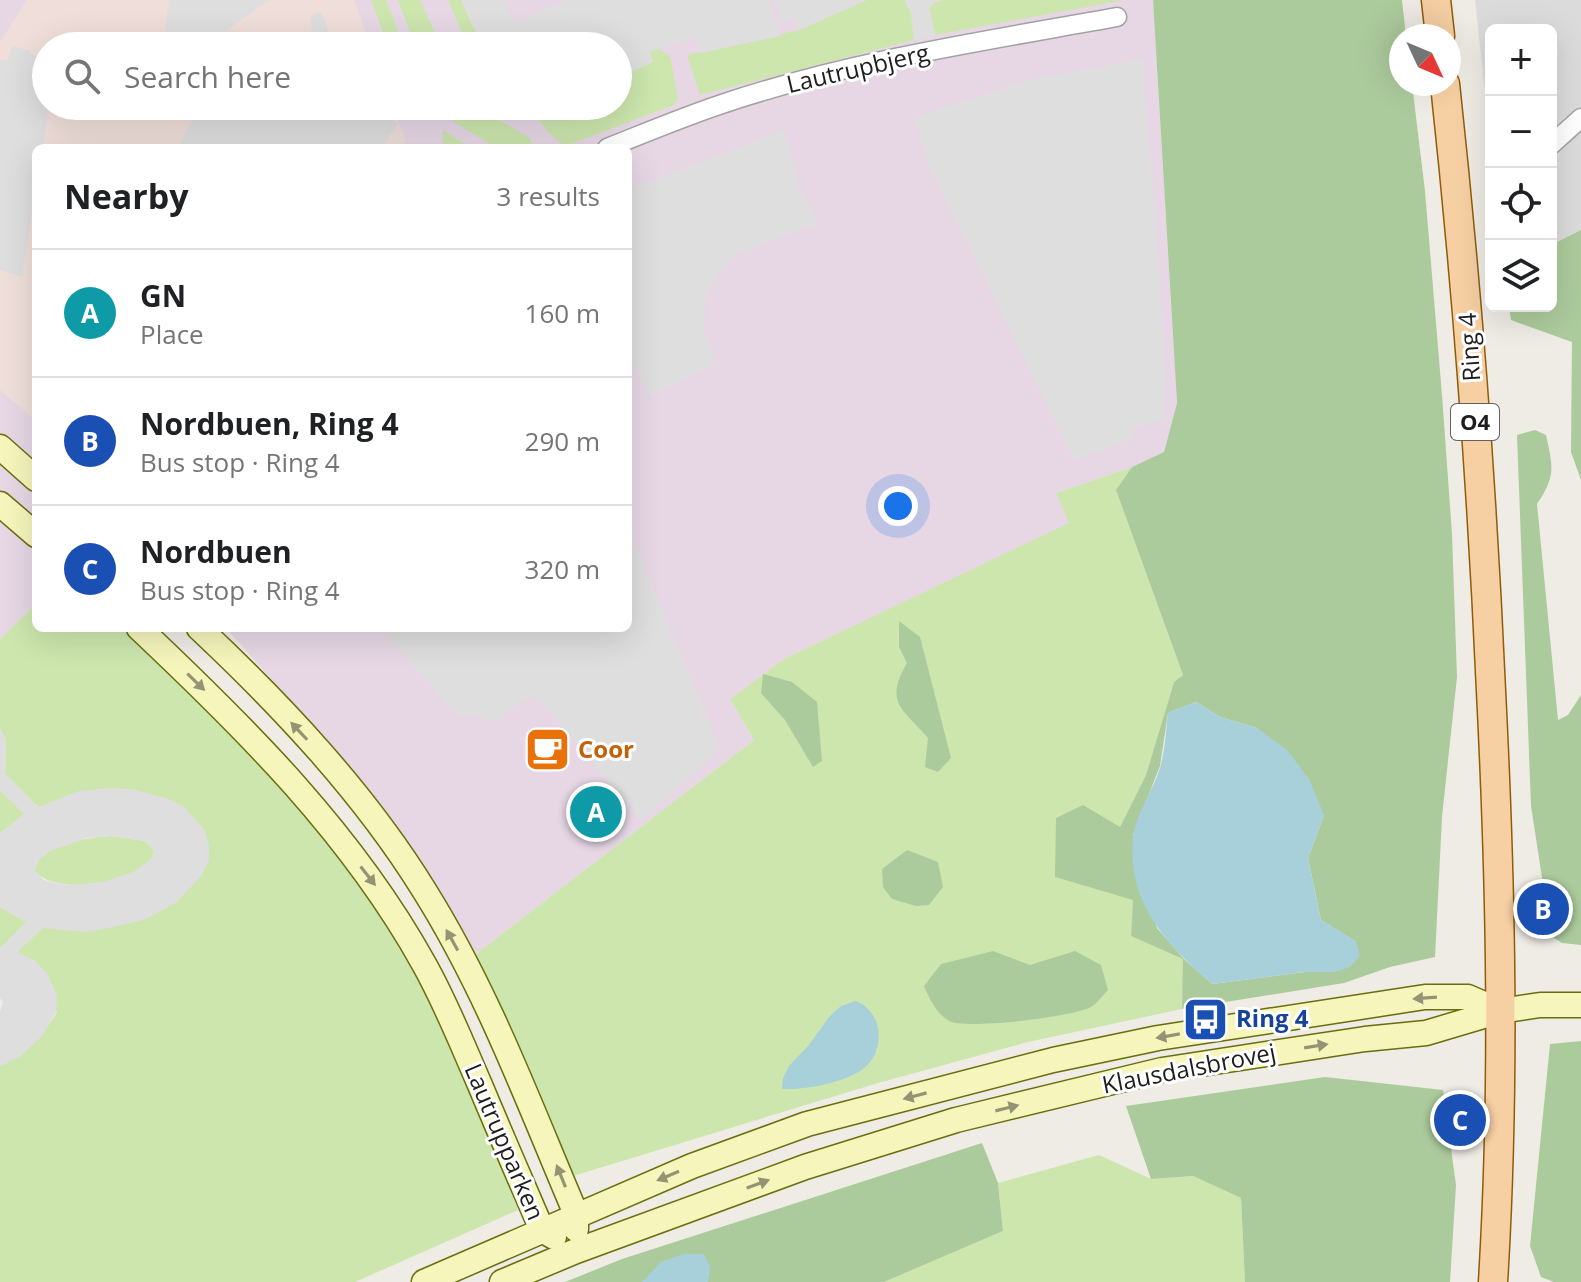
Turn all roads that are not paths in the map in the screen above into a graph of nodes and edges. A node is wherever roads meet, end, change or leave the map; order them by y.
1 (1436, 0) edge
2 (1117, 17) dead end
3 (1439, 24) edge
4 (1446, 96) edge
5 (1581, 118) edge
6 (1557, 140) edge
7 (617, 144) edge
8 (0, 447) edge
9 (32, 475) edge
10 (0, 504) edge
11 (32, 532) edge
12 (143, 632) edge
13 (203, 632) edge
14 (1581, 1005) edge
15 (1500, 1011) junction
16 (576, 1214) junction
17 (542, 1230) junction
18 (576, 1251) junction
19 (424, 1282) edge
20 (502, 1282) edge
21 (1493, 1282) edge

1 - 3 main road
2 - 7 street, Lautrupbjerg
4 - 15 main road, Ring 4 / O4
5 - 6 street
8 - 9 street
10 - 11 street
12 -> 17 street, Lautrupparken
16 -> 13 street, Lautrupparken
14 - 15 street
15 -> 16 street, Klausdalsbrovej
18 -> 15 street, Klausdalsbrovej
15 - 21 main road, Ring 4 / O4
16 - 17 street, Klausdalsbrovej
16 - 18 street, Lautrupparken
17 - 18 street, Lautrupparken
17 - 19 street, Klausdalsbrovej
18 - 20 street, Klausdalsbrovej

